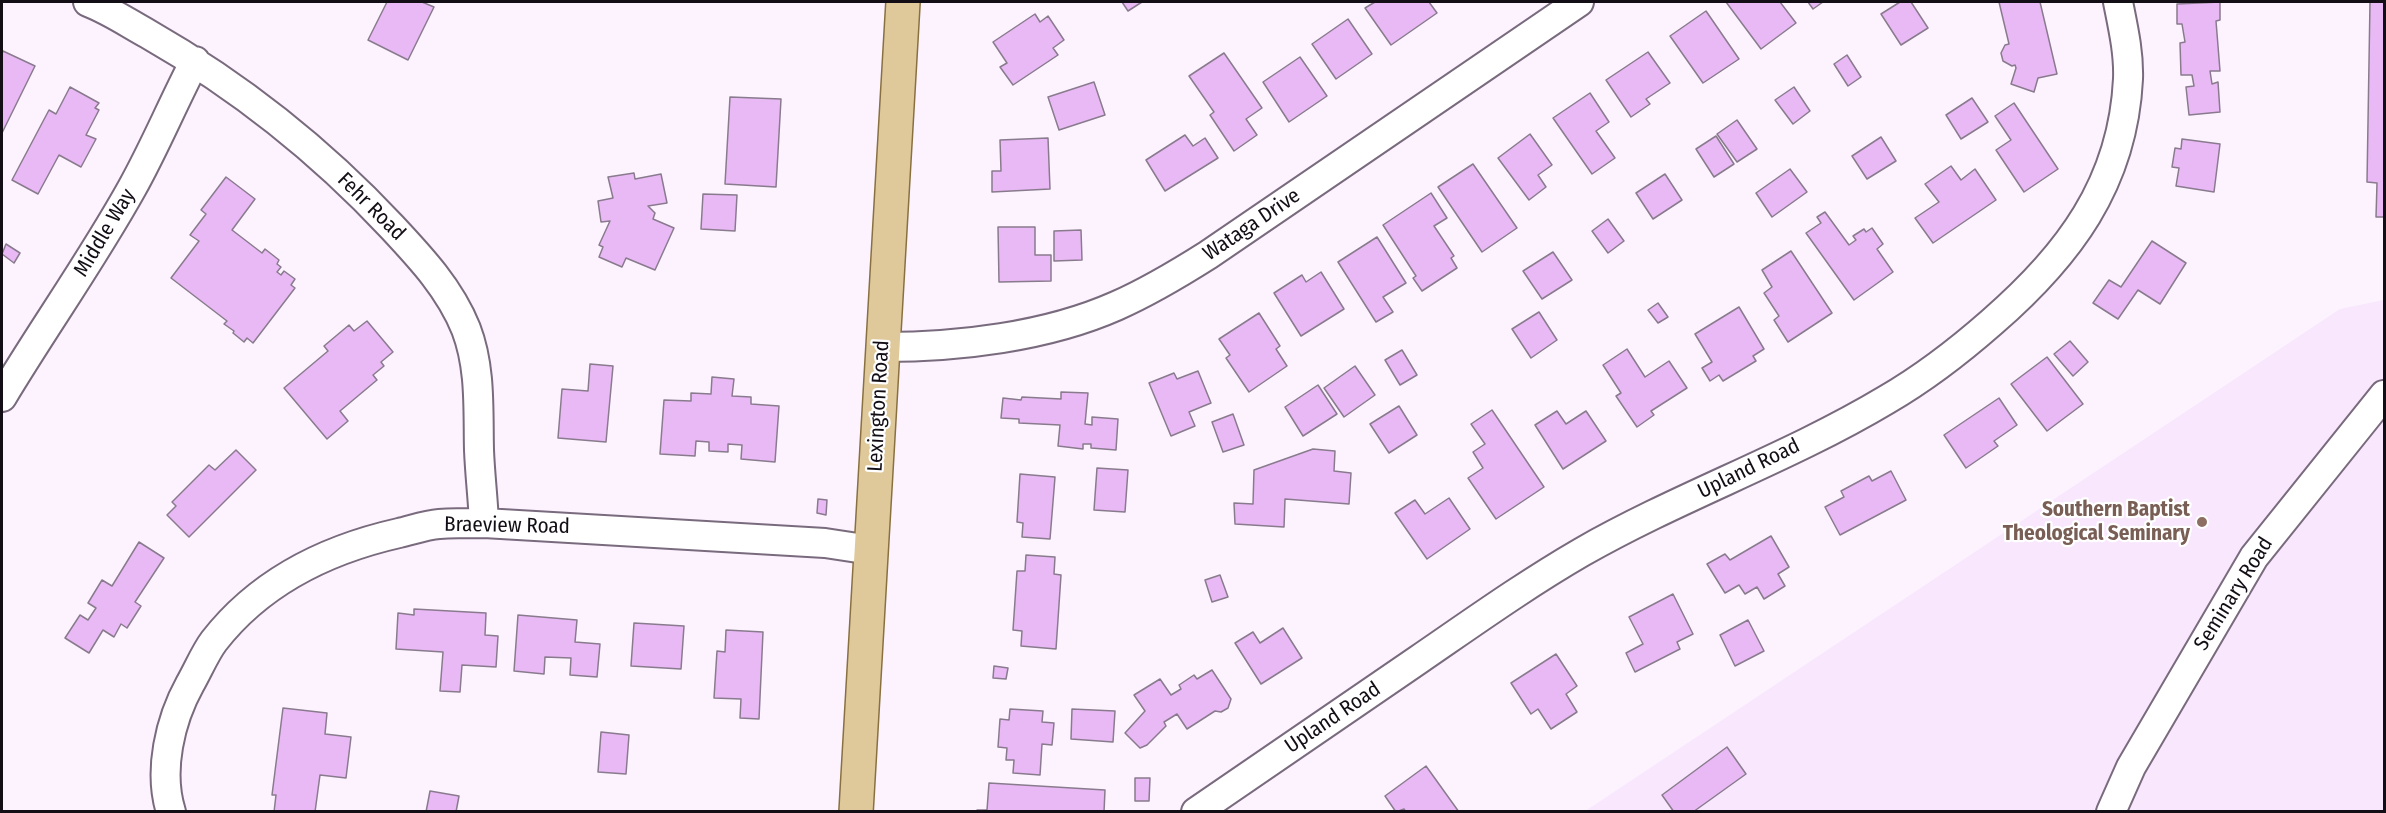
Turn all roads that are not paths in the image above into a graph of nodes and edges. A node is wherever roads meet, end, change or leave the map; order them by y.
1 (88, 2) edge
2 (903, 2) edge
3 (1579, 2) edge
4 (2118, 2) edge
5 (195, 61) junction
6 (883, 347) junction
7 (2385, 395) edge
8 (2, 397) edge
9 (484, 523) junction
10 (871, 550) junction
11 (171, 812) edge
12 (856, 812) edge
13 (1196, 812) edge
14 (2111, 812) edge

1 - 5 street, Fehr Road
2 - 6 main road, Lexington Road
3 - 6 street, Wataga Drive
4 - 13 street, Upland Road
5 - 8 street, Middle Way
5 - 9 street, Fehr Road
6 - 10 main road, Lexington Road
7 - 14 street, Seminary Road
9 - 10 street, Braeview Road
9 - 11 street, Braeview Road
10 - 12 main road, Lexington Road

